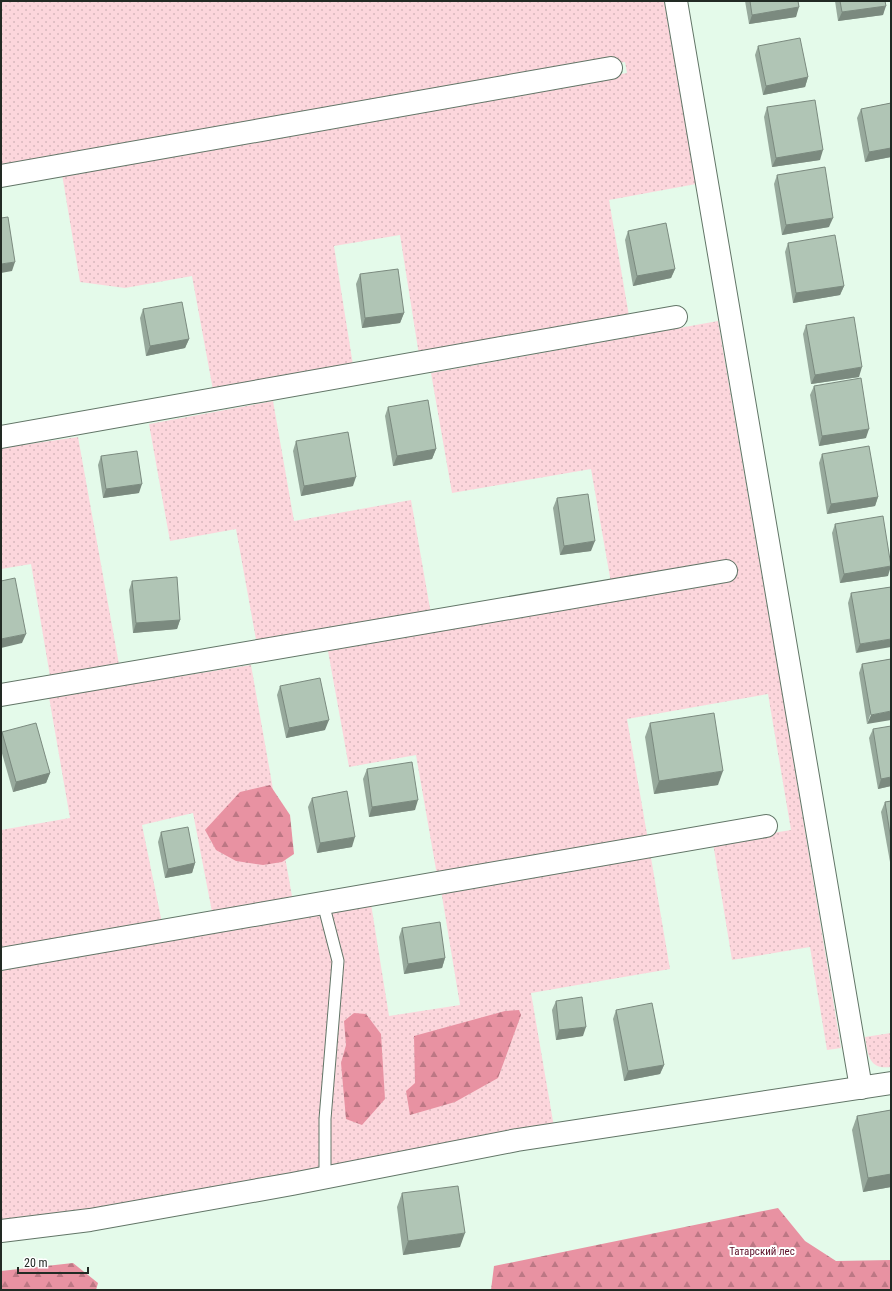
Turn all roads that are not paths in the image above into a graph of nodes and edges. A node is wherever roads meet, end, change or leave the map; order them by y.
1 (676, 1) edge
2 (611, 68) dead end
3 (1, 176) edge
4 (676, 317) dead end
5 (1, 437) edge
6 (726, 571) dead end
7 (1, 695) edge
8 (766, 826) dead end
9 (323, 903) junction
10 (1, 959) edge
11 (891, 1083) edge
12 (861, 1088) junction
13 (325, 1177) junction
14 (1, 1231) edge

1 - 12 street
2 - 3 street
4 - 5 street
6 - 7 street
8 - 9 street
9 - 10 street
9 - 13 lane
11 - 12 street
12 - 13 street
13 - 14 street

